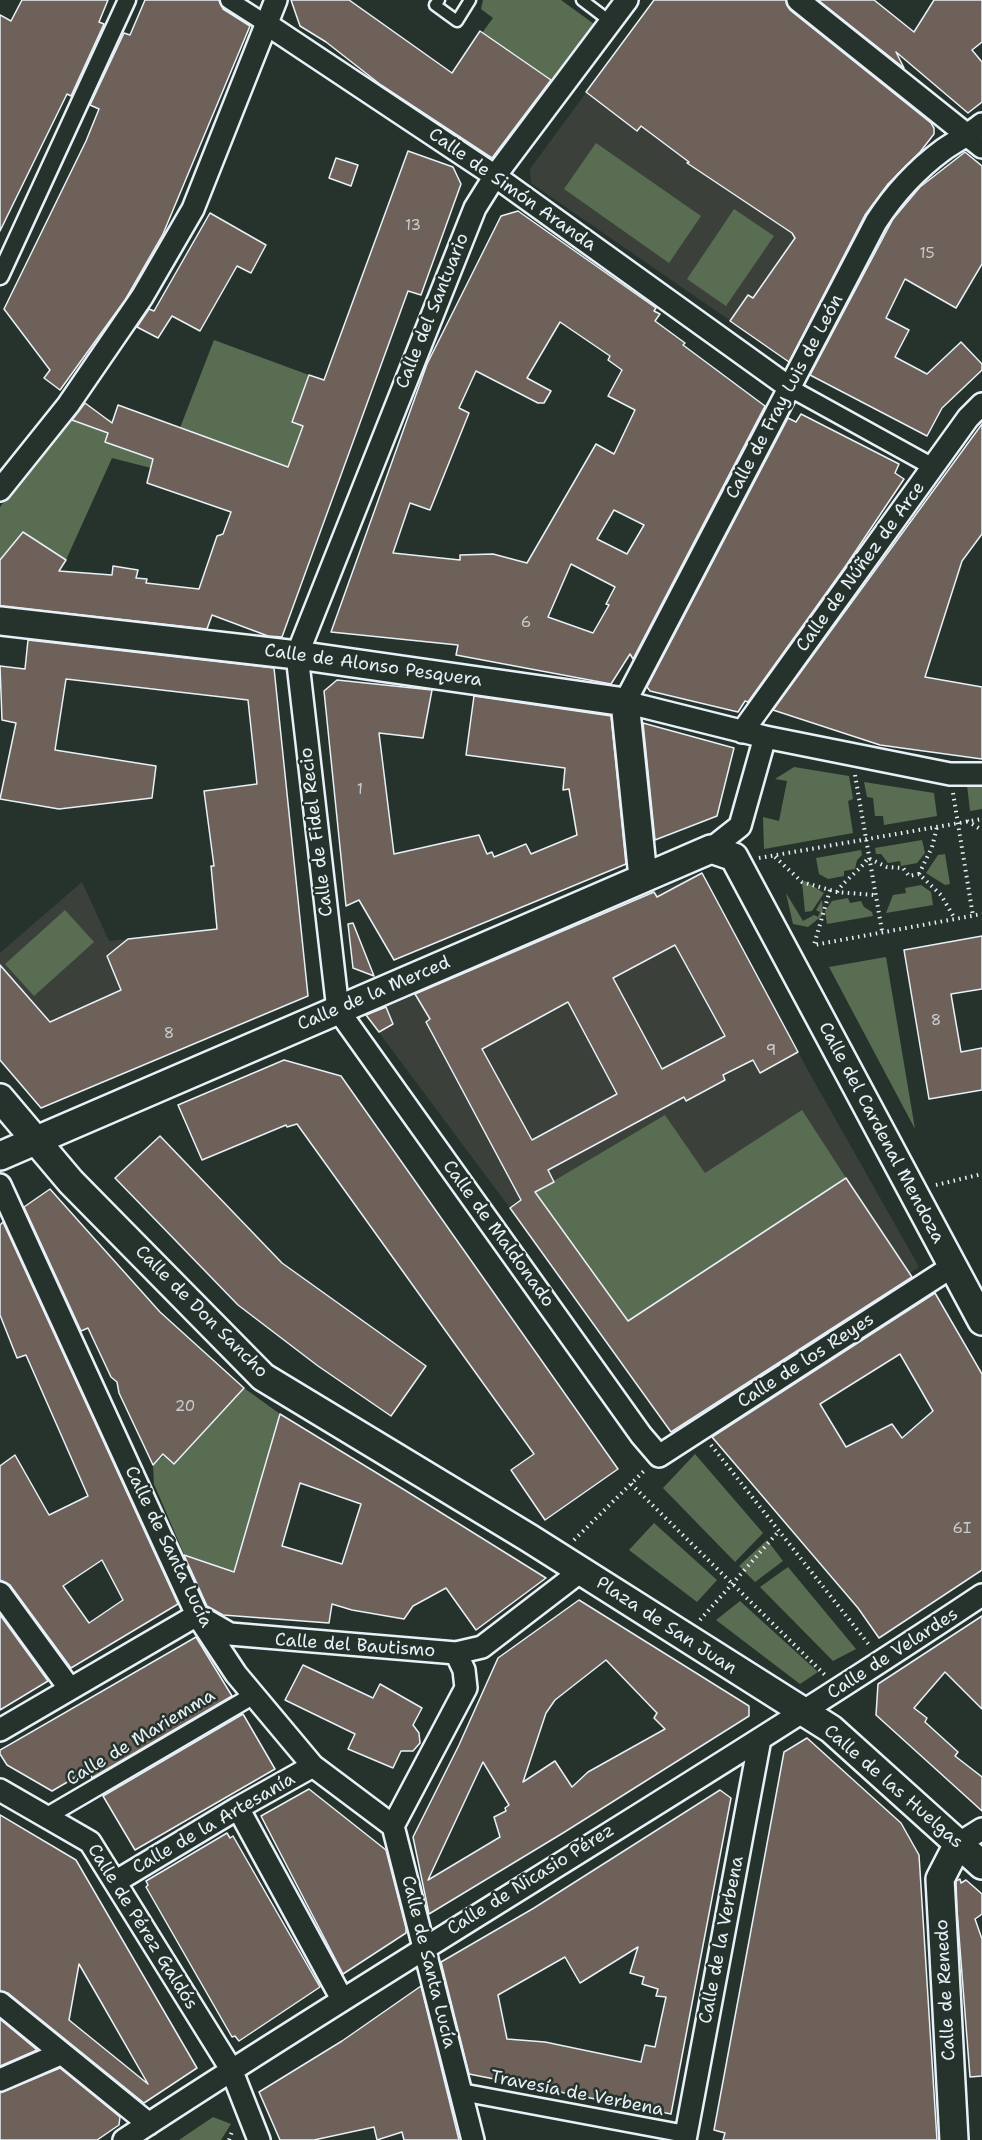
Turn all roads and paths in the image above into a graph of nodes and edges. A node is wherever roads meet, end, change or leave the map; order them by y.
1 (127, 0) edge
2 (229, 0) edge
3 (276, 0) edge
4 (439, 0) edge
5 (470, 0) edge
6 (582, 0) edge
7 (627, 0) edge
8 (798, 0) edge
9 (611, 22) junction
10 (265, 23) junction
11 (977, 135) edge
12 (495, 176) junction
13 (0, 276) edge
14 (790, 388) junction
15 (982, 405) edge
16 (933, 467) junction
17 (0, 490) edge
18 (0, 621) edge
19 (297, 655) junction
20 (626, 702) junction
21 (742, 732) junction
22 (765, 737) junction
23 (853, 766) dead end
24 (982, 774) edge
25 (952, 783) dead end
26 (982, 819) edge
27 (968, 821) junction
28 (958, 823) junction
29 (937, 827) junction
30 (982, 830) edge
31 (866, 840) junction
32 (711, 849) junction
33 (775, 856) junction
34 (751, 857) dead end
35 (868, 858) junction
36 (919, 874) junction
37 (643, 877) junction
38 (830, 890) junction
39 (837, 892) junction
40 (874, 895) junction
41 (982, 914) edge
42 (973, 916) junction
43 (955, 919) junction
44 (882, 931) junction
45 (338, 1010) junction
46 (0, 1098) edge
47 (36, 1140) junction
48 (0, 1156) edge
49 (982, 1174) edge
50 (0, 1185) edge
51 (936, 1185) dead end
52 (953, 1266) junction
53 (982, 1321) edge
54 (700, 1430) junction
55 (659, 1456) junction
56 (631, 1484) junction
57 (779, 1531) junction
58 (530, 1538) joint
59 (574, 1541) dead end
60 (581, 1571) junction
61 (733, 1582) junction
62 (0, 1593) edge
63 (982, 1595) edge
64 (197, 1615) junction
65 (696, 1624) dead end
66 (253, 1638) junction
67 (872, 1649) dead end
68 (456, 1653) junction
69 (236, 1674) junction
70 (830, 1679) dead end
71 (70, 1689) junction
72 (254, 1695) junction
73 (803, 1713) junction
74 (0, 1730) edge
75 (760, 1739) junction
76 (313, 1766) junction
77 (0, 1790) edge
78 (237, 1808) junction
79 (49, 1815) junction
80 (393, 1826) junction
81 (982, 1829) edge
82 (958, 1844) junction
83 (982, 1865) edge
84 (115, 1882) junction
85 (425, 1946) junction
86 (342, 1999) junction
87 (0, 2003) edge
88 (60, 2054) junction
89 (231, 2070) junction
90 (0, 2080) edge
91 (461, 2092) junction
92 (149, 2124) junction
93 (685, 2137) edge
94 (124, 2140) edge
95 (259, 2140) edge
96 (473, 2140) edge
97 (954, 2140) edge

1 - 13 street
2 - 10 street, Calle de Simón Aranda
3 - 10 street
4 - 5 lane
6 - 9 lane
7 - 9 street, Calle del Santuario
8 - 11 street
9 - 12 street, Calle del Santuario
10 - 12 street, Calle de Simón Aranda
10 - 17 street
11 - 14 street, Calle de Fray Luis de León
12 - 14 street, Calle de Simón Aranda
12 - 19 street, Calle del Santuario
14 - 16 street
14 - 20 street, Calle de Fray Luis de León
15 - 16 street, Calle de Núñez de Arce
16 - 21 street, Calle de Núñez de Arce
18 - 19 street, Calle de Alonso Pesquera
19 - 20 street, Calle de Alonso Pesquera
19 - 45 street, Calle de Fidel Recio
20 - 21 street, Calle de Alonso Pesquera
20 - 37 street
21 - 22 street, Calle de Alonso Pesquera
22 - 24 street, Calle de Alonso Pesquera
22 - 32 street
23 - 31 path
25 - 28 path
26 - 27 path
27 - 28 path
27 - 30 path
28 - 29 path
28 - 42 path
29 - 31 path
29 - 36 path
31 - 33 path
31 - 35 path
32 - 37 street, Calle de la Merced
32 - 52 street, Calle del Cardenal Mendoza
33 - 34 path
33 - 38 path
35 - 36 path
35 - 39 path
35 - 40 path
36 - 43 path
37 - 45 street, Calle de la Merced
38 - 39 path
38 - 44 path
39 - 40 path
40 - 44 path
41 - 42 path
42 - 43 path
43 - 44 path
45 - 47 street, Calle de la Merced
45 - 55 street, Calle de Maldonado
46 - 47 street, Calle de Don Sancho
47 - 48 street, Calle de la Merced
47 - 58 street, Calle de Don Sancho
49 - 51 path
50 - 64 street, Calle de Santa Lucía
52 - 53 street, Calle del Cardenal Mendoza
52 - 54 street, Calle de los Reyes
54 - 55 street, Calle de los Reyes
54 - 57 path
55 - 56 path
56 - 59 path
56 - 61 path
57 - 61 path, Plaza de San Juan
57 - 67 path
58 - 60 street, Plaza de San Juan
60 - 68 street, Calle del Bautismo
60 - 73 street, Plaza de San Juan
61 - 65 path, Plaza de San Juan
61 - 70 path
62 - 71 street
63 - 73 street, Calle de Velardes
64 - 66 street, Calle del Bautismo
64 - 69 street, Calle de Santa Lucía
64 - 71 street
66 - 68 street, Calle del Bautismo
66 - 69 street, Calle del Bautismo
68 - 80 street, Calle del Bautismo
69 - 72 street, Calle de Santa Lucía
71 - 74 street
72 - 76 street, Calle de Santa Lucía
72 - 79 street, Calle de Mariemma
73 - 75 street, Calle de Nicasio Pérez
73 - 82 street, Calle de las Huelgas
75 - 85 street, Calle de Nicasio Pérez
75 - 93 street, Calle de la Verbena
76 - 78 street, Calle de la Artesanía
76 - 80 street, Calle de Santa Lucía
77 - 79 street, Calle de Pérez Galdós
78 - 84 street, Calle de la Artesanía
78 - 86 street
79 - 84 street, Calle de Pérez Galdós
80 - 85 street, Calle de Santa Lucía
81 - 82 street
82 - 83 street, Calle de las Huelgas
82 - 97 street, Calle de Renedo
84 - 89 street, Calle de Pérez Galdós
85 - 86 street, Calle de Nicasio Pérez
85 - 91 street, Calle de Santa Lucía
86 - 89 street, Calle de Nicasio Pérez
87 - 88 street
88 - 90 street
88 - 92 street
89 - 92 street, Calle de Nicasio Pérez
89 - 95 street, Calle de Pérez Galdós
91 - 93 street, Travesía de Verbena
91 - 96 street, Calle de Santa Lucía
92 - 94 street, Calle de Nicasio Pérez

